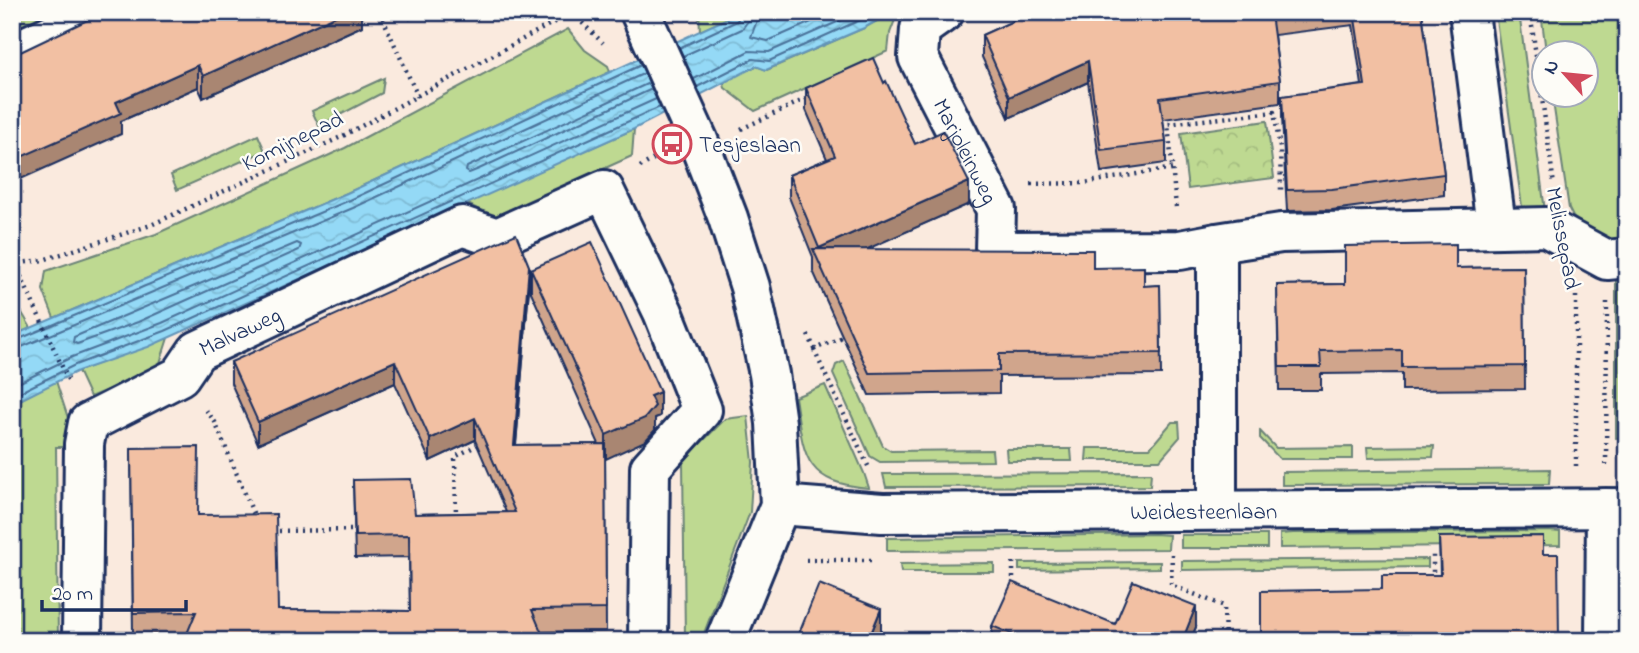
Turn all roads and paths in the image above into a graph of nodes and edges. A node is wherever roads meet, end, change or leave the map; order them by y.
1 (100, 12) edge
2 (380, 12) edge
3 (572, 12) edge
4 (944, 12) edge
5 (1469, 12) edge
6 (1530, 12) edge
7 (647, 29) edge
8 (611, 51) dead end
9 (12, 53) edge
10 (816, 94) edge
11 (418, 97) junction
12 (741, 129) junction
13 (698, 140) junction
14 (745, 141) dead end
15 (1172, 168) junction
16 (983, 185) junction
17 (604, 190) junction
18 (1496, 226) junction
19 (1281, 233) junction
20 (1566, 238) junction
21 (1217, 243) junction
22 (1180, 250) junction
23 (1617, 259) edge
24 (13, 261) edge
25 (807, 331) dead end
26 (855, 331) edge
27 (816, 349) junction
28 (180, 376) junction
29 (73, 390) dead end
30 (486, 440) edge
31 (780, 505) junction
32 (1603, 508) edge
33 (1176, 510) junction
34 (1217, 510) junction
35 (882, 513) junction
36 (359, 530) edge
37 (456, 530) edge
38 (1420, 554) dead end
39 (1433, 554) junction
40 (1447, 554) edge
41 (1159, 556) dead end
42 (1172, 556) junction
43 (1185, 556) dead end
44 (1000, 558) dead end
45 (1013, 558) junction
46 (1026, 558) dead end
47 (801, 560) dead end
48 (1425, 581) edge
49 (1008, 597) edge
50 (82, 641) edge
51 (648, 641) edge
52 (725, 641) edge
53 (1225, 641) edge
54 (1605, 641) edge

1 - 9 street
2 - 11 path
3 - 8 path
3 - 11 path, Komijnepad
4 - 16 street, Marjoleinweg
5 - 18 street
6 - 20 path, Melissepad
7 - 13 street
10 - 12 path
11 - 24 path, Komijnepad
12 - 13 path
12 - 14 path
13 - 17 path
13 - 31 street
15 - 16 path
15 - 19 path
15 - 22 path
16 - 22 street, Marjoleinweg
17 - 28 street, Malvaweg
17 - 51 street
18 - 19 street, Marjoleinweg
18 - 20 street, Marjoleinweg
19 - 21 street, Marjoleinweg
20 - 23 street, Marjoleinweg
20 - 32 path, Melissepad
21 - 22 street, Marjoleinweg
21 - 34 street
23 - 32 path, Melissepad
24 - 29 path
25 - 27 path
26 - 27 path
27 - 35 path
28 - 36 path
28 - 50 street, Malvaweg
30 - 37 path
31 - 35 street, Weidesteenlaan
31 - 52 street
32 - 34 street, Weidesteenlaan
32 - 54 street
33 - 34 street, Weidesteenlaan
33 - 35 street, Weidesteenlaan
33 - 42 path
35 - 47 path
38 - 39 path
39 - 40 path
39 - 48 path
41 - 42 path
42 - 43 path
42 - 53 path
44 - 45 path
45 - 46 path
45 - 49 path

